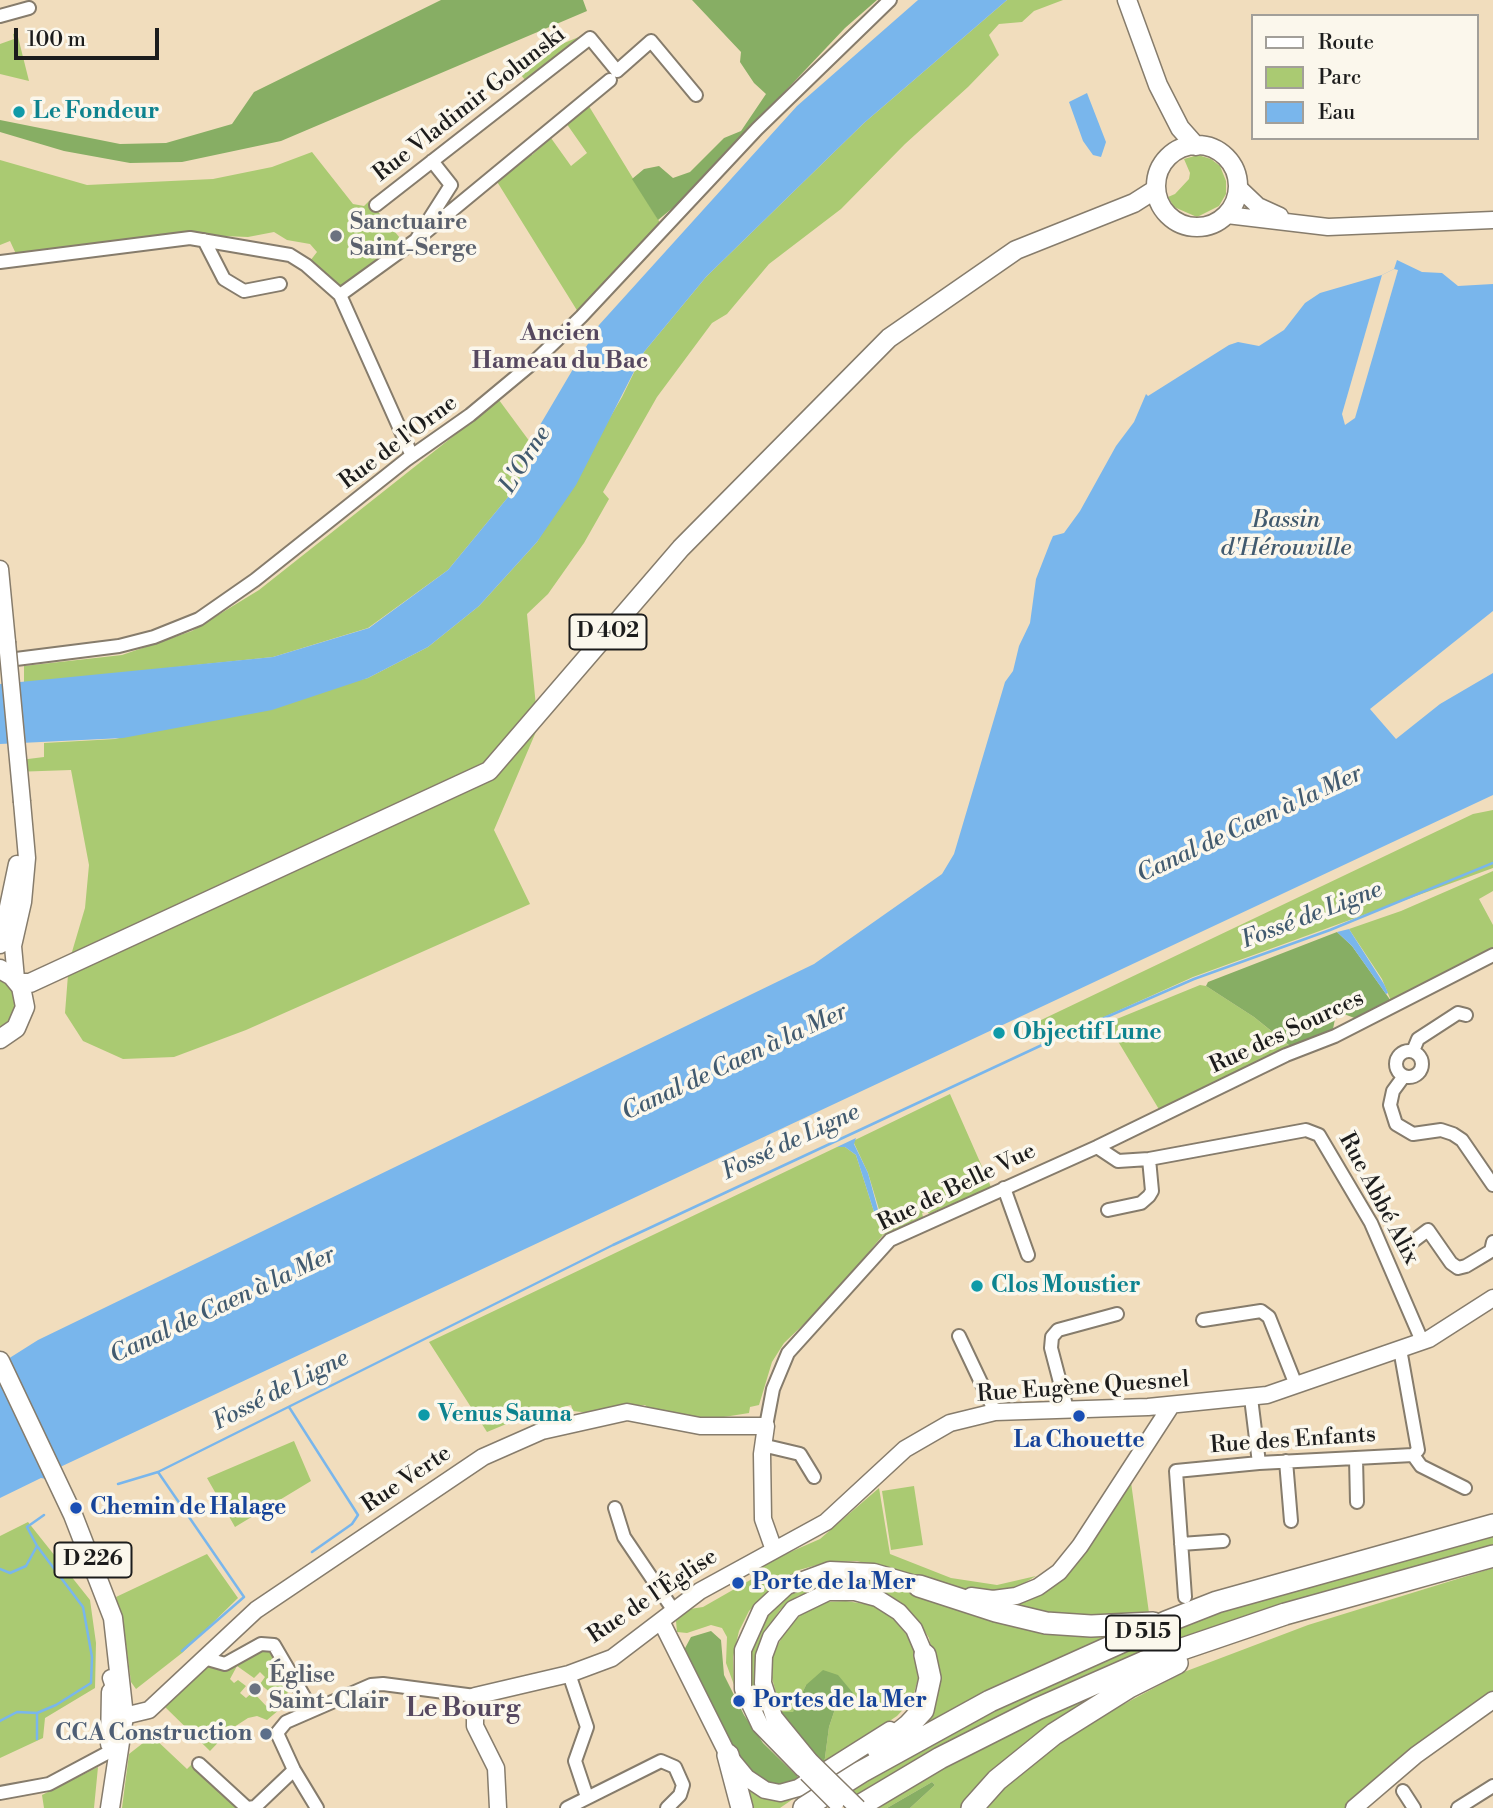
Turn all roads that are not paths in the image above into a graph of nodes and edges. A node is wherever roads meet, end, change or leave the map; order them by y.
1 (890, 0) edge
2 (1127, 0) edge
3 (29, 8) dead end
4 (0, 16) edge
5 (610, 80) dead end
6 (1158, 85) junction
7 (696, 95) dead end
8 (1196, 146) junction
9 (1172, 154) junction
10 (432, 161) junction
11 (1238, 187) junction
12 (1156, 189) junction
13 (1134, 204) junction
14 (376, 205) dead end
15 (1163, 208) junction
16 (1227, 215) junction
17 (1493, 220) edge
18 (1302, 225) junction
19 (204, 240) junction
20 (416, 240) junction
21 (0, 262) edge
22 (280, 284) dead end
23 (340, 295) junction
24 (412, 456) junction
25 (0, 569) edge
26 (16, 659) dead end
27 (22, 802) junction
28 (0, 944) edge
29 (1493, 955) edge
30 (0, 968) edge
31 (22, 985) junction
32 (1466, 1015) dead end
33 (0, 1040) edge
34 (1413, 1051) junction
35 (1404, 1076) junction
36 (1097, 1147) junction
37 (1149, 1159) junction
38 (1493, 1185) edge
39 (1004, 1188) junction
40 (1108, 1210) dead end
41 (1412, 1242) dead end
42 (1493, 1242) edge
43 (1028, 1255) dead end
44 (1492, 1302) edge
45 (1117, 1314) dead end
46 (1203, 1320) dead end
47 (959, 1336) dead end
48 (1426, 1340) junction
49 (1400, 1349) junction
50 (1, 1362) edge
51 (1296, 1385) junction
52 (1251, 1398) junction
53 (1171, 1406) junction
54 (1130, 1408) junction
55 (1067, 1409) junction
56 (995, 1412) junction
57 (766, 1426) junction
58 (1150, 1436) junction
59 (762, 1445) junction
60 (1413, 1455) junction
61 (1356, 1458) junction
62 (1286, 1461) junction
63 (1259, 1463) junction
64 (814, 1477) dead end
65 (1465, 1488) dead end
66 (1357, 1502) dead end
67 (66, 1504) junction
68 (615, 1508) dead end
69 (1291, 1521) dead end
70 (1493, 1525) edge
71 (1223, 1541) dead end
72 (1181, 1544) junction
73 (774, 1550) junction
74 (1493, 1556) edge
75 (919, 1586) junction
76 (1185, 1597) dead end
77 (667, 1616) junction
78 (1166, 1622) junction
79 (1255, 1624) junction
80 (925, 1655) junction
81 (204, 1658) junction
82 (569, 1674) junction
83 (475, 1696) junction
84 (117, 1701) junction
85 (1491, 1706) edge
86 (312, 1710) junction
87 (114, 1752) junction
88 (728, 1755) junction
89 (199, 1764) dead end
90 (806, 1765) junction
91 (294, 1770) junction
92 (1493, 1786) edge
93 (1403, 1791) dead end
94 (0, 1793) edge
95 (587, 1797) junction
96 (811, 1803) edge
97 (102, 1808) edge
98 (110, 1808) edge
99 (248, 1808) edge
100 (317, 1808) edge
101 (498, 1808) edge
102 (567, 1808) edge
103 (667, 1808) edge
104 (742, 1808) edge
105 (842, 1808) edge
106 (857, 1808) edge
107 (972, 1808) edge
108 (1354, 1808) edge
109 (1414, 1808) edge
110 (1458, 1808) edge

1 - 24 street, Rue de l'Orne
2 - 6 main road
3 - 4 street
5 - 20 street
6 - 8 main road
6 - 9 main road
7 - 10 street, Rue Vladimir Golunski
8 - 9 main road
8 - 11 main road
9 - 12 main road
10 - 14 street, Rue Vladimir Golunski
10 - 20 street
11 - 16 main road
11 - 18 street
12 - 13 main road, D 402
12 - 15 main road
13 - 15 main road, D 402
13 - 31 main road, D 402
15 - 16 main road
16 - 18 street
17 - 18 street
19 - 21 street
19 - 22 street
19 - 23 street
20 - 23 street
23 - 24 street
24 - 26 street, Rue de l'Orne
25 - 27 street, bridge
27 - 28 street
27 - 31 street
29 - 36 street, Rue des Sources
30 - 31 main road
31 - 33 main road
32 - 34 street
34 - 35 street
34 - 35 street
35 - 38 street
36 - 37 street, Rue Abbé Alix
36 - 39 street, Rue de Belle Vue
37 - 40 street
37 - 48 street, Rue Abbé Alix
39 - 43 street
39 - 57 street, Rue de Belle Vue
41 - 42 street
44 - 48 street, Rue Eugène Quesnel
45 - 55 street
46 - 51 street
47 - 56 street
48 - 49 street, Rue Eugène Quesnel
49 - 51 street, Rue Eugène Quesnel
49 - 60 street
50 - 67 main road, D 226
51 - 52 street, Rue Eugène Quesnel
52 - 53 street, Rue Eugène Quesnel
52 - 63 street
53 - 54 street, Rue Eugène Quesnel
53 - 58 street
54 - 55 street, Rue Eugène Quesnel
54 - 58 street
55 - 56 street, Rue Eugène Quesnel
56 - 73 street, Rue Eugène Quesnel
57 - 59 street, Rue de Belle Vue
57 - 81 street, Rue Verte
58 - 75 street
59 - 64 street
59 - 73 street, Rue de Belle Vue
60 - 61 street, Rue des Enfants
60 - 65 street
61 - 62 street, Rue des Enfants
61 - 66 street
62 - 63 street, Rue des Enfants
62 - 69 street
63 - 72 street, Rue des Enfants
67 - 84 main road, D 226
67 - 84 main road, D 226
68 - 77 street
70 - 78 highway, D 515
71 - 72 street
72 - 76 street
73 - 77 street, Rue de l'Église
74 - 79 highway, D 515
75 - 78 highway
75 - 90 street
77 - 82 street, Rue de l'Église
77 - 88 street
78 - 96 highway, D 515
79 - 106 highway, D 515
79 - 107 highway
80 - 88 street
80 - 90 street
80 - 96 highway
81 - 84 street, Rue Verte
81 - 86 street
82 - 83 street, Rue de l'Église
82 - 95 street
83 - 86 street, Rue de l'Église
83 - 101 street
84 - 87 main road, D 226
85 - 108 street
86 - 91 street, Rue de l'Église
87 - 94 street
87 - 97 main road, D 226
87 - 98 main road, D 226
88 - 104 highway
89 - 99 street
90 - 105 street, bridge
90 - 106 street, bridge
91 - 99 street
91 - 100 street
92 - 110 street
93 - 109 street
95 - 102 street
95 - 103 street

